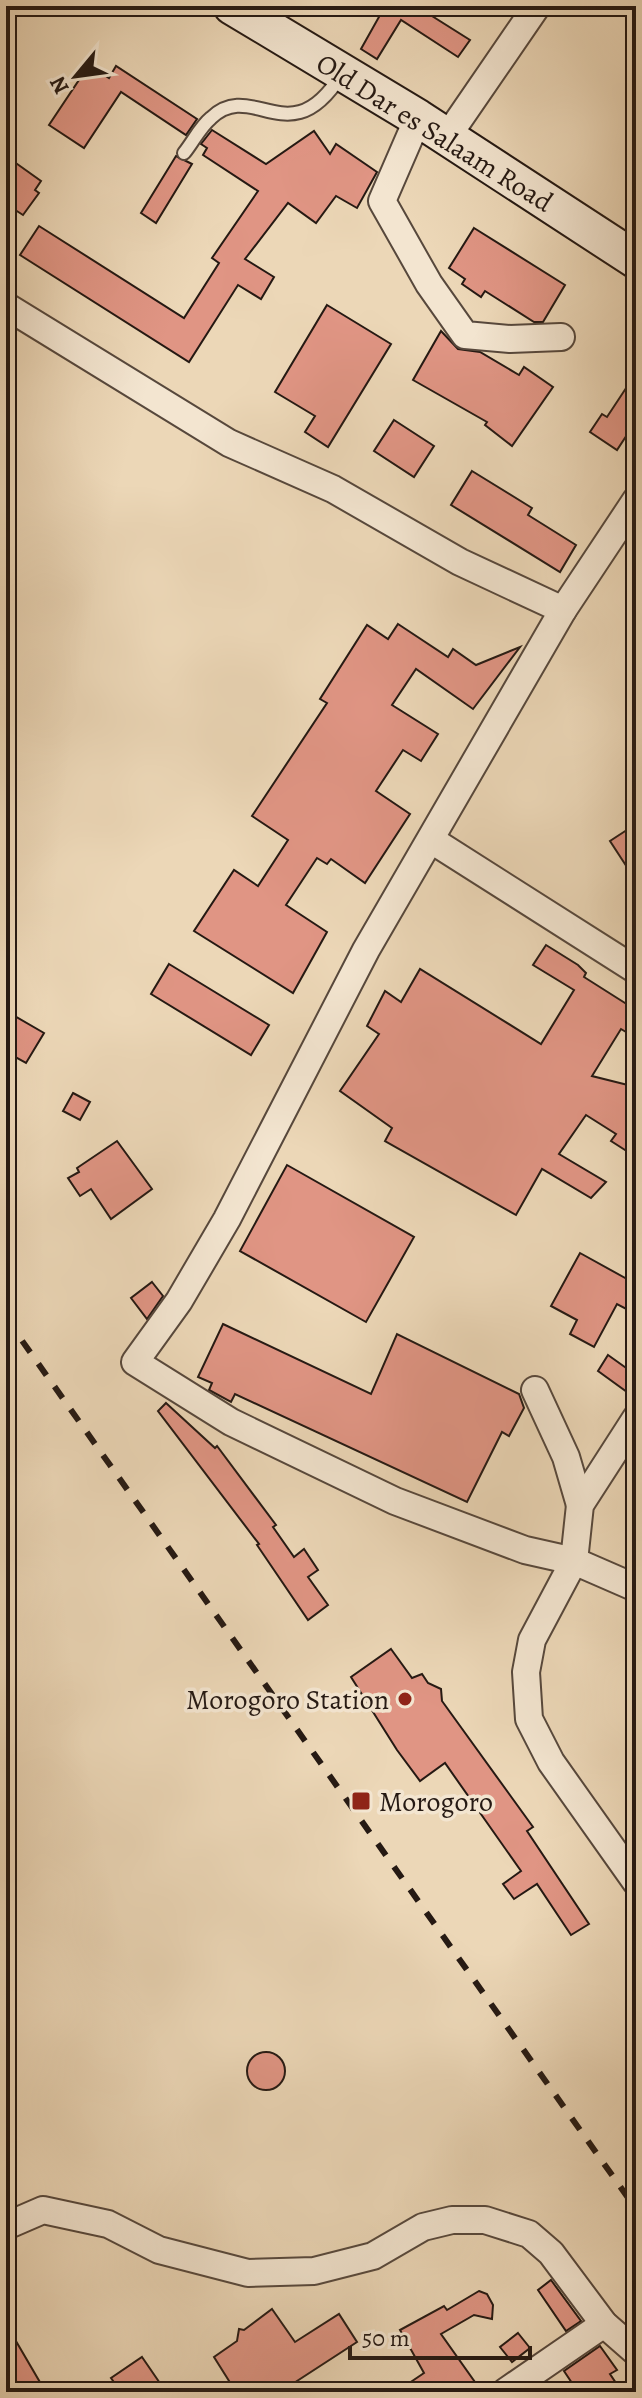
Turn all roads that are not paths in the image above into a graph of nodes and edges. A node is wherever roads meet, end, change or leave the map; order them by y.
1 (232, 6) edge
2 (537, 6) edge
3 (342, 73) junction
4 (432, 127) junction
5 (184, 153) dead end
6 (636, 260) edge
7 (6, 306) edge
8 (561, 337) dead end
9 (636, 500) edge
10 (563, 610) junction
11 (433, 841) junction
12 (636, 970) edge
13 (535, 1390) dead end
14 (636, 1418) edge
15 (580, 1505) junction
16 (574, 1561) junction
17 (636, 1588) edge
18 (636, 1882) edge
19 (6, 2226) edge
20 (604, 2324) junction
21 (636, 2352) edge
22 (505, 2392) edge

1 - 3 main road, Old Dar es Salaam Road
2 - 4 street
3 - 4 main road, Old Dar es Salaam Road
3 - 5 lane
4 - 6 main road, Old Dar es Salaam Road
4 - 8 street
7 - 10 street
9 - 10 street
10 - 11 street
11 - 12 street
11 - 16 street
13 - 15 street
14 - 15 street
15 - 16 street
16 - 17 street
16 - 18 street
19 - 20 street
20 - 21 street
20 - 22 street

